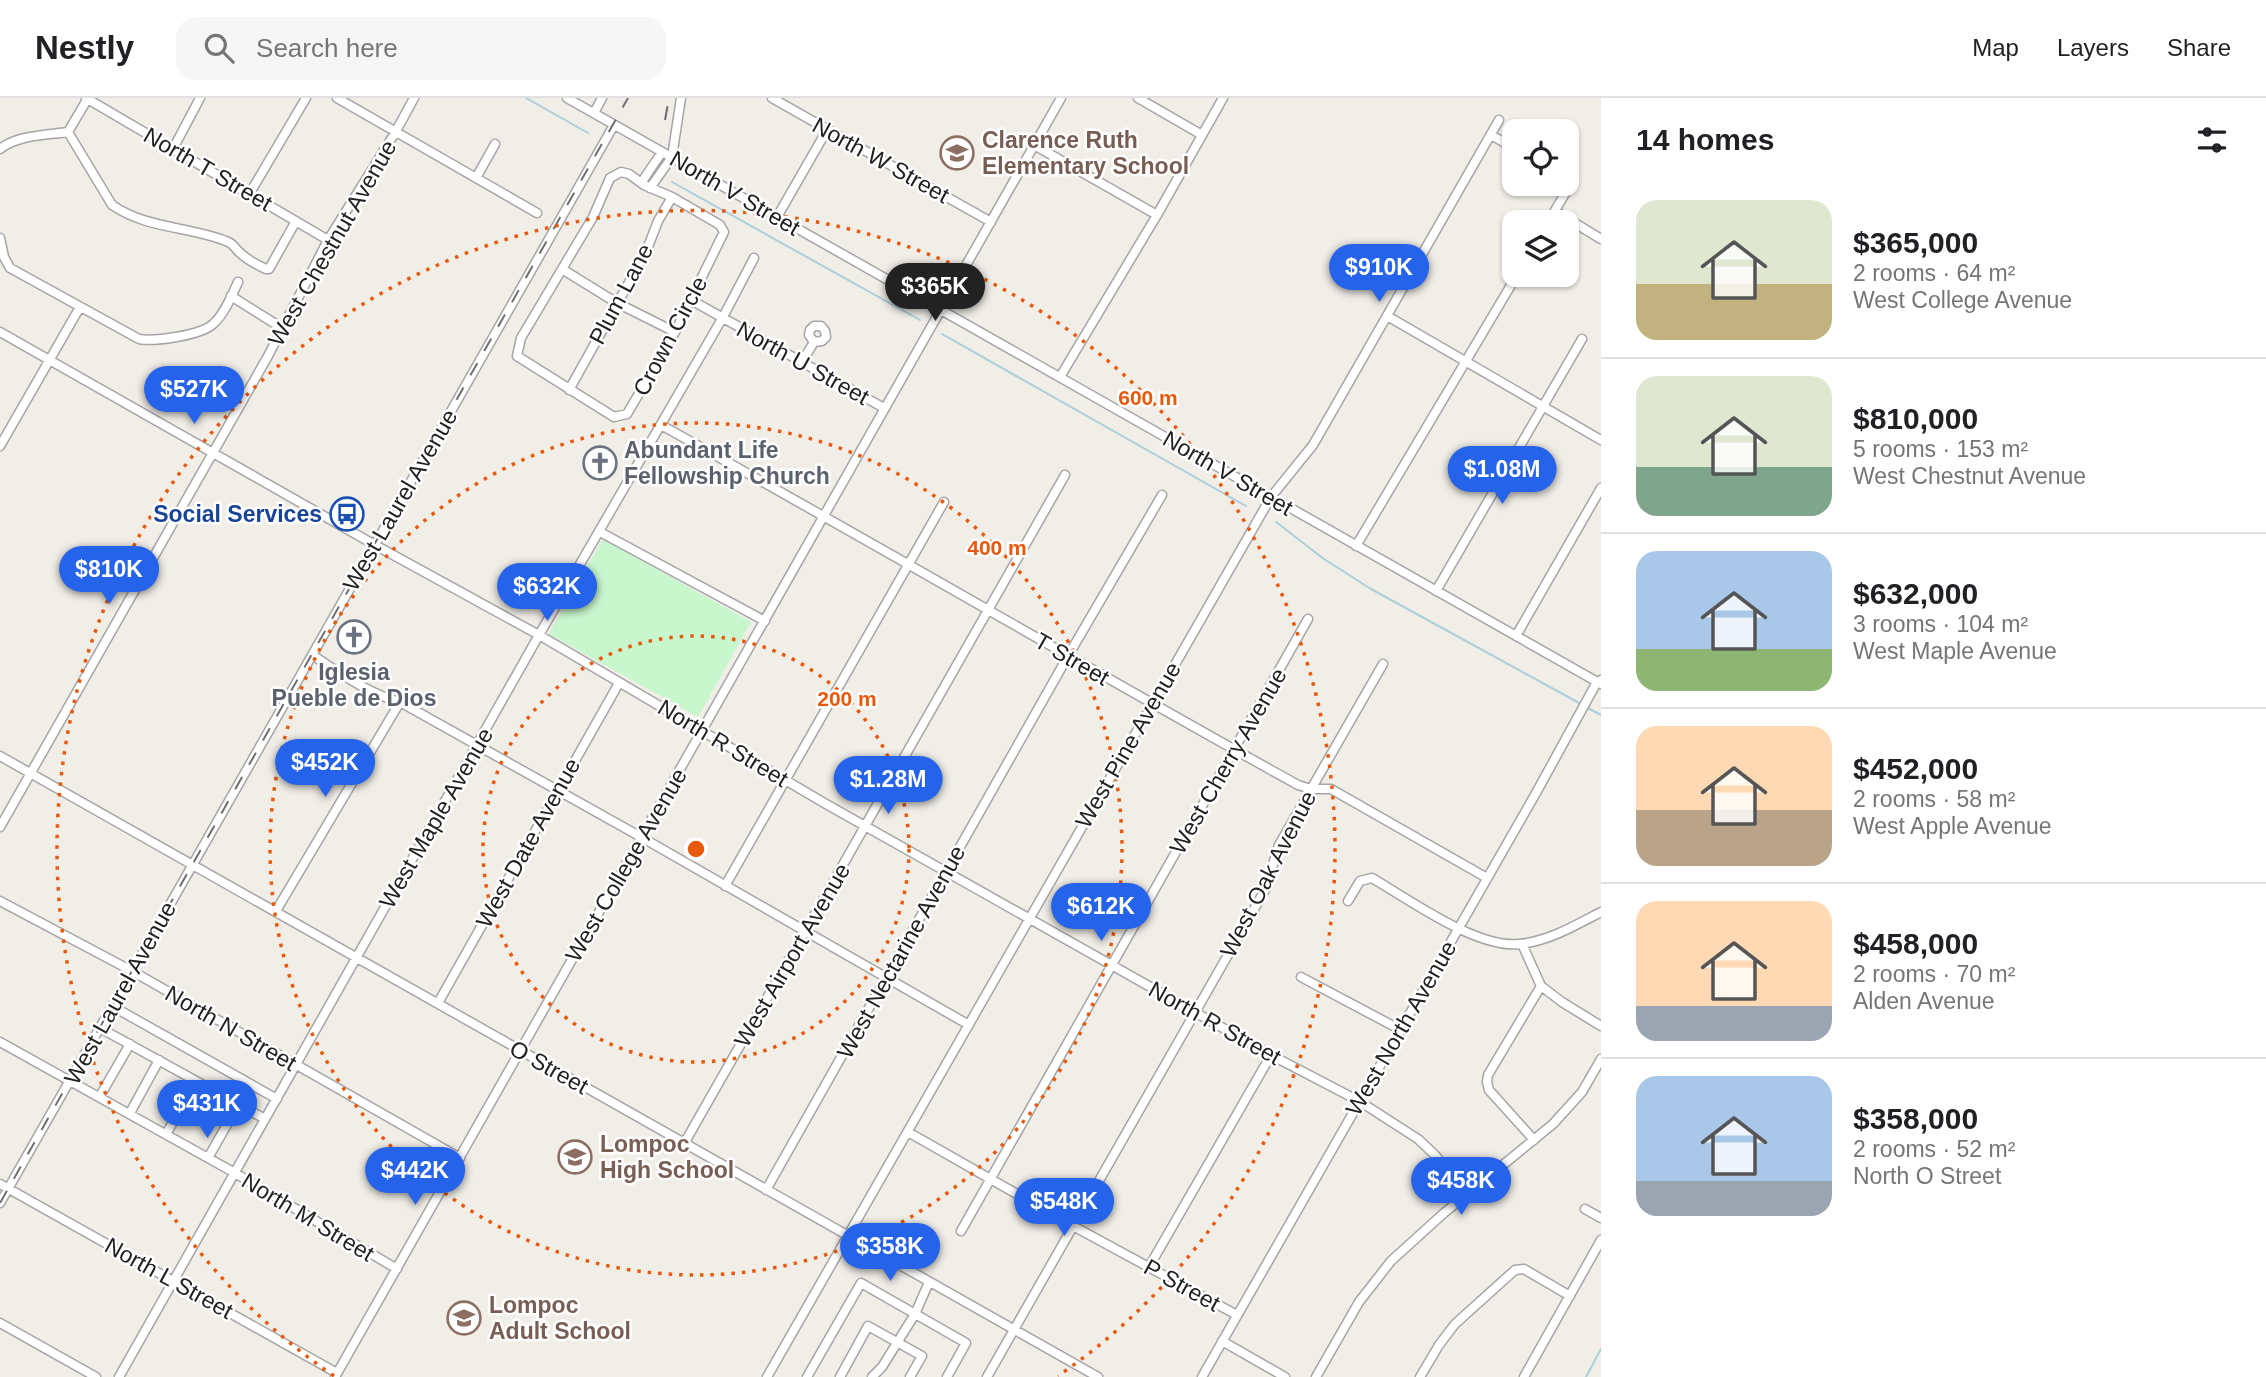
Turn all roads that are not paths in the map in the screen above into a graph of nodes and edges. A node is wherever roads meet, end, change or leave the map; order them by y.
1 (88, 98) edge
2 (200, 98) edge
3 (306, 98) edge
4 (337, 98) edge
5 (414, 98) edge
6 (567, 98) edge
7 (602, 98) edge
8 (681, 98) edge
9 (772, 98) edge
10 (1061, 98) edge
11 (1138, 98) edge
12 (1223, 98) edge
13 (594, 113) junction
14 (1499, 120) dead end
15 (614, 124) junction
16 (827, 130) junction
17 (68, 132) junction
18 (395, 133) junction
19 (1202, 135) junction
20 (1491, 135) junction
21 (1502, 141) edge
22 (495, 144) dead end
23 (1034, 145) junction
24 (0, 149) edge
25 (173, 149) junction
26 (662, 152) junction
27 (671, 157) junction
28 (476, 178) junction
29 (641, 183) junction
30 (650, 188) junction
31 (250, 193) junction
32 (672, 197) junction
33 (537, 213) dead end
34 (1157, 215) junction
35 (776, 217) junction
36 (296, 220) junction
37 (991, 222) junction
38 (1579, 226) edge
39 (0, 238) edge
40 (1601, 239) edge
41 (328, 240) junction
42 (754, 258) dead end
43 (562, 269) junction
44 (239, 282) dead end
45 (1510, 287) edge
46 (231, 296) junction
47 (691, 300) junction
48 (618, 303) junction
49 (80, 307) junction
50 (940, 309) junction
51 (723, 317) junction
52 (1388, 317) junction
53 (282, 328) junction
54 (0, 331) edge
55 (675, 332) junction
56 (1582, 339) dead end
57 (814, 342) dead end
58 (50, 360) junction
59 (1466, 360) junction
60 (802, 362) junction
61 (1060, 377) junction
62 (569, 390) junction
63 (1542, 406) junction
64 (884, 408) junction
65 (661, 425) junction
66 (1601, 440) edge
67 (0, 446) edge
68 (212, 452) junction
69 (1065, 475) dead end
70 (1601, 488) edge
71 (1162, 495) dead end
72 (1270, 497) junction
73 (944, 502) dead end
74 (824, 515) junction
75 (600, 532) junction
76 (374, 545) junction
77 (1356, 546) junction
78 (908, 564) junction
79 (1436, 590) junction
80 (988, 611) junction
81 (1308, 620) dead end
82 (765, 621) junction
83 (539, 635) junction
84 (1516, 636) junction
85 (312, 655) junction
86 (1068, 656) junction
87 (1383, 664) dead end
88 (1600, 682) edge
89 (619, 683) junction
90 (400, 702) junction
91 (1151, 704) junction
92 (703, 730) junction
93 (477, 746) junction
94 (1234, 750) junction
95 (0, 756) edge
96 (31, 773) junction
97 (786, 781) junction
98 (1311, 789) junction
99 (558, 791) junction
100 (866, 826) junction
101 (0, 827) edge
102 (641, 837) junction
103 (192, 865) junction
104 (947, 872) junction
105 (1487, 878) junction
106 (725, 886) junction
107 (0, 901) edge
108 (1348, 901) dead end
109 (276, 911) junction
110 (1601, 912) edge
111 (1030, 919) junction
112 (1458, 928) junction
113 (805, 931) junction
114 (1522, 944) junction
115 (356, 958) junction
116 (1112, 965) junction
117 (132, 971) junction
118 (1301, 977) dead end
119 (887, 978) junction
120 (1541, 986) junction
121 (438, 1003) junction
122 (113, 1006) junction
123 (1194, 1011) junction
124 (969, 1025) junction
125 (1601, 1026) edge
126 (100, 1028) junction
127 (1399, 1029) junction
128 (0, 1042) edge
129 (130, 1044) junction
130 (520, 1051) junction
131 (1271, 1055) junction
132 (1601, 1059) edge
133 (159, 1060) junction
134 (296, 1065) junction
135 (71, 1080) junction
136 (197, 1082) junction
137 (100, 1096) junction
138 (277, 1099) junction
139 (1359, 1101) junction
140 (238, 1105) junction
141 (130, 1113) junction
142 (265, 1119) junction
143 (908, 1132) junction
144 (166, 1133) junction
145 (1534, 1140) junction
146 (685, 1142) junction
147 (208, 1158) junction
148 (460, 1158) junction
149 (235, 1173) junction
150 (990, 1180) junction
151 (4, 1186) edge
152 (766, 1190) junction
153 (1466, 1194) junction
154 (0, 1203) edge
155 (1585, 1209) dead end
156 (1601, 1218) edge
157 (1073, 1226) junction
158 (961, 1231) dead end
159 (847, 1236) junction
160 (1601, 1240) edge
161 (1149, 1267) junction
162 (397, 1269) junction
163 (175, 1280) junction
164 (929, 1282) junction
165 (1570, 1296) junction
166 (915, 1314) junction
167 (1237, 1315) junction
168 (0, 1323) edge
169 (1014, 1330) junction
170 (1222, 1341) junction
171 (896, 1342) junction
172 (336, 1375) edge
173 (96, 1377) edge
174 (119, 1377) edge
175 (767, 1377) edge
176 (807, 1377) edge
177 (840, 1377) edge
178 (872, 1377) edge
179 (910, 1377) edge
180 (947, 1377) edge
181 (987, 1377) edge
182 (1098, 1377) edge
183 (1202, 1377) edge
184 (1285, 1377) edge
185 (1316, 1377) edge
186 (1420, 1377) edge
187 (1524, 1377) edge

1 - 17 street
1 - 25 street, North T Street
2 - 25 street
3 - 31 street
4 - 18 street
5 - 18 street, West Chestnut Avenue
6 - 13 street, North V Street
7 - 13 street
8 - 27 street
9 - 16 street, North W Street
10 - 23 street, West College Avenue
11 - 19 street
12 - 19 street
13 - 15 street, North V Street
14 - 20 street, West Pine Avenue
15 - 26 street, North V Street
15 - 76 street, West Laurel Avenue
16 - 35 street
16 - 37 street, North W Street
17 - 24 street
17 - 36 street
18 - 28 street
18 - 41 street, West Chestnut Avenue
19 - 34 street
20 - 21 street
20 - 52 street, West Pine Avenue
22 - 28 street
23 - 34 street
23 - 37 street, West College Avenue
25 - 31 street, North T Street
26 - 27 street, North V Street
26 - 29 street
27 - 30 street
27 - 35 street, North V Street
28 - 33 street
29 - 30 street, Crown Circle
29 - 43 street, Crown Circle
30 - 32 street, Crown Circle
31 - 36 street, North T Street
32 - 47 street, Crown Circle
32 - 48 street, Plum Lane
34 - 61 street
35 - 50 street, North V Street
36 - 41 street, North T Street
37 - 50 street, West College Avenue
38 - 40 street
39 - 49 street
41 - 53 street, West Chestnut Avenue
42 - 51 street, West Maple Avenue
43 - 48 street
43 - 62 street, Crown Circle
44 - 46 street
45 - 59 street
46 - 49 street
46 - 53 street
47 - 51 street, North U Street
47 - 55 street, Crown Circle
48 - 55 street
48 - 62 street, Plum Lane
49 - 58 street
50 - 61 street, North V Street
50 - 64 street, West College Avenue
51 - 60 street, North U Street
51 - 65 street, West Maple Avenue
52 - 59 street
52 - 72 street, West Pine Avenue
53 - 68 street, West Chestnut Avenue
54 - 58 street, North R Street
55 - 62 street, Crown Circle
56 - 63 street
57 - 60 street
58 - 67 street
58 - 68 street, North R Street
59 - 63 street
59 - 77 street
60 - 64 street, North U Street
61 - 72 street, North V Street
63 - 66 street
63 - 79 street
64 - 74 street, West College Avenue
65 - 74 street, T Street
65 - 75 street, West Maple Avenue
68 - 76 street, North R Street
68 - 96 street, West Chestnut Avenue
69 - 80 street, West Airport Avenue
70 - 84 street
71 - 86 street, West Nectarine Avenue
72 - 77 street, North V Street
72 - 91 street, West Pine Avenue
73 - 78 street
74 - 78 street, T Street
74 - 82 street, West College Avenue
75 - 82 street
75 - 83 street, West Maple Avenue
76 - 83 street, North R Street
76 - 85 street, West Laurel Avenue
77 - 79 street, North V Street
78 - 80 street, T Street
78 - 97 street
79 - 84 street, North V Street
80 - 86 street, T Street
80 - 100 street, West Airport Avenue
81 - 94 street, West Cherry Avenue
82 - 92 street, West College Avenue
83 - 89 street, North R Street
83 - 93 street, West Maple Avenue
84 - 88 street, North V Street
85 - 90 street
85 - 103 street, West Laurel Avenue
86 - 91 street, T Street
86 - 104 street, West Nectarine Avenue
87 - 98 street, West Oak Avenue
88 - 105 street, West North Avenue
89 - 92 street, North R Street
89 - 99 street, West Date Avenue
90 - 93 street
90 - 109 street
91 - 94 street, T Street
91 - 111 street, West Pine Avenue
92 - 97 street, North R Street
92 - 102 street, West College Avenue
93 - 99 street
93 - 115 street, West Maple Avenue
94 - 98 street, T Street
94 - 116 street, West Cherry Avenue
95 - 96 street, O Street
96 - 101 street, West Chestnut Avenue
96 - 103 street, O Street
97 - 100 street, North R Street
97 - 106 street
98 - 105 street, T Street
98 - 123 street, West Oak Avenue
99 - 102 street
99 - 121 street, West Date Avenue
100 - 104 street, North R Street
100 - 113 street, West Airport Avenue
102 - 106 street
102 - 130 street, West College Avenue
103 - 109 street, O Street
103 - 117 street, West Laurel Avenue
104 - 111 street, North R Street
104 - 119 street, West Nectarine Avenue
105 - 112 street, West North Avenue
106 - 113 street
107 - 117 street, North N Street
108 - 112 street
109 - 115 street, O Street
110 - 114 street
111 - 116 street, North R Street
111 - 124 street, West Pine Avenue
112 - 114 street
112 - 127 street, West North Avenue
113 - 119 street
113 - 146 street, West Airport Avenue
114 - 120 street
115 - 121 street, O Street
115 - 134 street, West Maple Avenue
116 - 123 street, North R Street
116 - 150 street, West Cherry Avenue
117 - 122 street, West Laurel Avenue
117 - 134 street, North N Street
118 - 127 street
119 - 124 street
119 - 152 street, West Nectarine Avenue
120 - 125 street
120 - 145 street
121 - 130 street, O Street
122 - 126 street, West Laurel Avenue
122 - 138 street
123 - 131 street, North R Street
123 - 157 street, West Oak Avenue
124 - 143 street, West Pine Avenue
126 - 129 street
126 - 135 street, West Laurel Avenue
127 - 139 street, West North Avenue
128 - 135 street, North M Street
129 - 133 street
129 - 137 street
130 - 146 street, O Street
130 - 148 street, West College Avenue
131 - 139 street, North R Street
131 - 161 street
132 - 145 street
133 - 136 street
133 - 141 street
134 - 138 street, West Maple Avenue
134 - 148 street, North N Street
135 - 137 street, North M Street
135 - 151 street, West Laurel Avenue
136 - 140 street
136 - 144 street
137 - 141 street, North M Street
138 - 142 street, West Maple Avenue
139 - 153 street, North R Street
139 - 167 street, West North Avenue
140 - 142 street
140 - 147 street
141 - 144 street, North M Street
142 - 149 street, West Maple Avenue
143 - 150 street, P Street
143 - 159 street, West Pine Avenue
144 - 147 street, North M Street
145 - 153 street
146 - 152 street, O Street
147 - 149 street, North M Street
148 - 162 street, West College Avenue
149 - 162 street, North M Street
149 - 163 street, West Maple Avenue
150 - 157 street, P Street
150 - 158 street, West Cherry Avenue
151 - 154 street, West Laurel Avenue
151 - 163 street, North L Street
152 - 159 street, O Street
153 - 185 street
155 - 156 street
157 - 161 street, P Street
157 - 169 street, West Oak Avenue
159 - 164 street, O Street
159 - 175 street, West Pine Avenue
160 - 165 street
161 - 167 street, P Street
162 - 172 street, West College Avenue
163 - 172 street, North L Street
163 - 174 street, West Maple Avenue
164 - 166 street
164 - 169 street, O Street
165 - 186 street
165 - 187 street
166 - 171 street
166 - 176 street
166 - 180 street
167 - 170 street, West North Avenue
168 - 173 street
169 - 181 street, West Oak Avenue
169 - 182 street, O Street
170 - 183 street, West North Avenue
170 - 184 street, P Street
171 - 177 street
171 - 178 street
171 - 179 street

